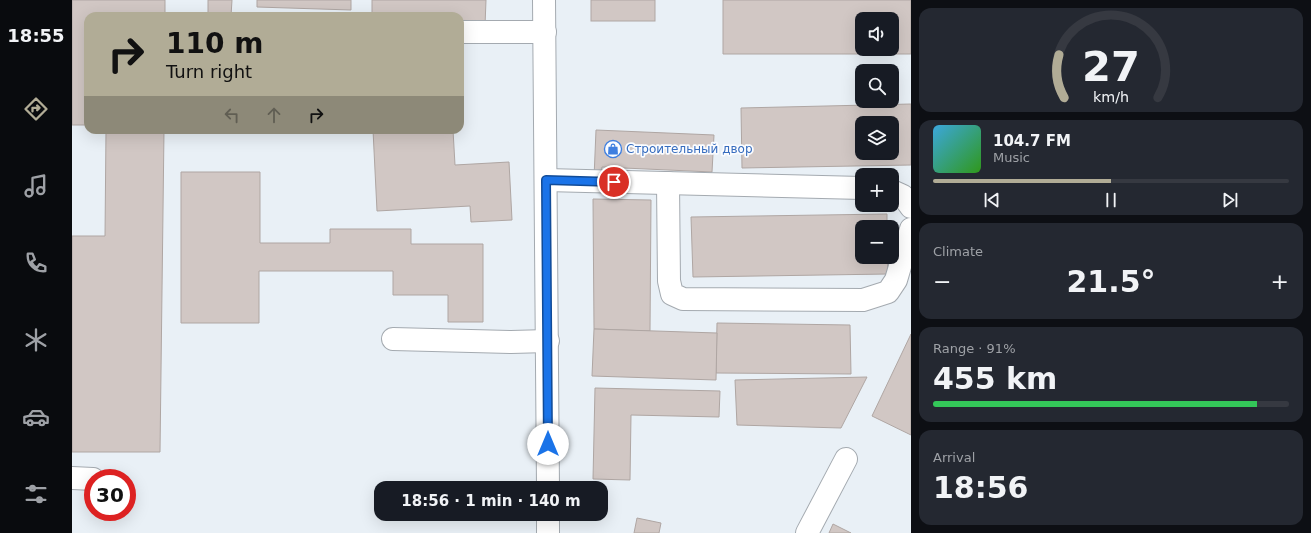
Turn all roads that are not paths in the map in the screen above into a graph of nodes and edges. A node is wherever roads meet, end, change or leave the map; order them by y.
1 (544, 0) edge
2 (464, 32) edge
3 (545, 32) junction
4 (546, 180) junction
5 (668, 183) junction
6 (855, 188) edge
7 (899, 194) edge
8 (911, 207) edge
9 (911, 229) edge
10 (393, 339) dead end
11 (548, 341) junction
12 (846, 459) dead end
13 (72, 478) edge
14 (84, 479) edge
15 (548, 481) edge
16 (548, 521) edge
17 (548, 533) edge
18 (807, 533) edge

1 - 3 street
2 - 3 street
3 - 4 street
4 - 5 street
4 - 11 street
5 - 6 street
5 - 9 street
7 - 8 street
10 - 11 street
11 - 15 street
12 - 18 street
13 - 14 street
16 - 17 street

